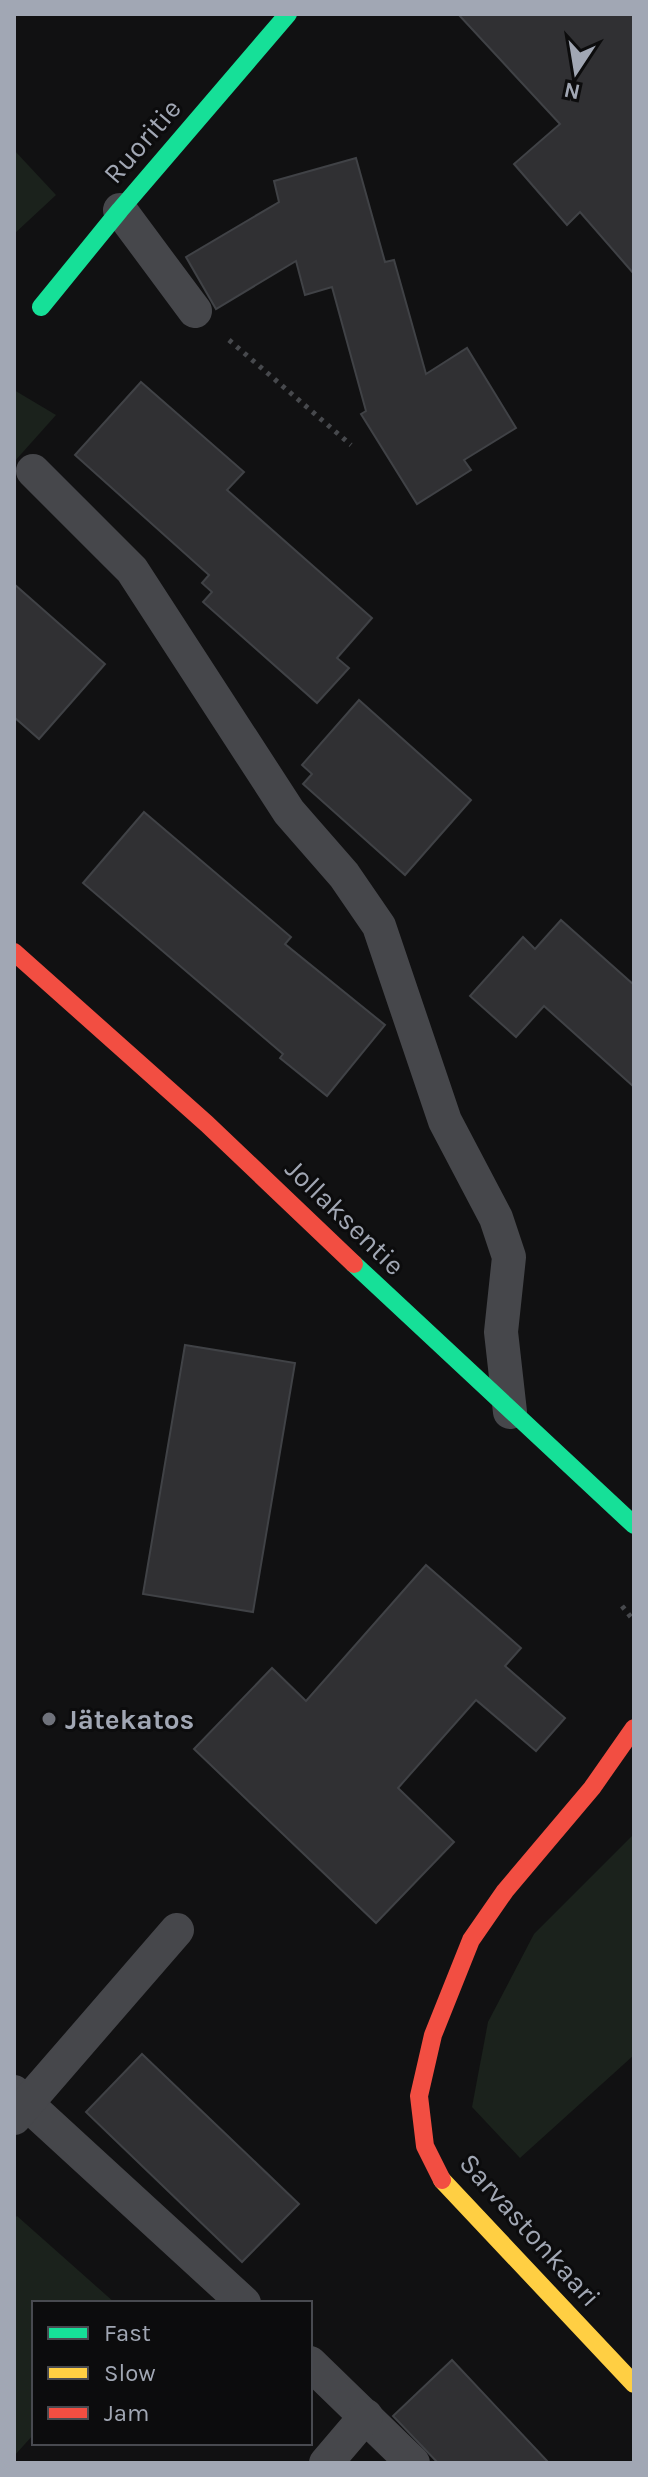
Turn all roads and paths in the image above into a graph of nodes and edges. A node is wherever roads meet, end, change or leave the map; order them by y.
1 (288, 14) edge
2 (120, 210) junction
3 (41, 307) dead end
4 (195, 311) joint
5 (351, 445) dead end
6 (33, 471) dead end
7 (14, 952) edge
8 (510, 1412) junction
9 (634, 1525) edge
10 (622, 1606) dead end
11 (634, 1621) edge
12 (634, 1728) edge
13 (177, 1930) dead end
14 (18, 2105) edge
15 (242, 2301) edge
16 (312, 2365) edge
17 (634, 2384) edge
18 (366, 2416) junction
19 (326, 2463) edge
20 (413, 2463) edge

1 - 2 street, Ruoritie
2 - 3 street, Ruoritie
2 - 4 lane
4 - 5 path
6 - 8 lane
7 - 8 street, Jollaksentie
8 - 9 street, Jollaksentie
10 - 11 path
12 - 17 street, Sarvastonkaari
13 - 14 lane
14 - 15 lane
16 - 18 lane
18 - 19 lane
18 - 20 lane

